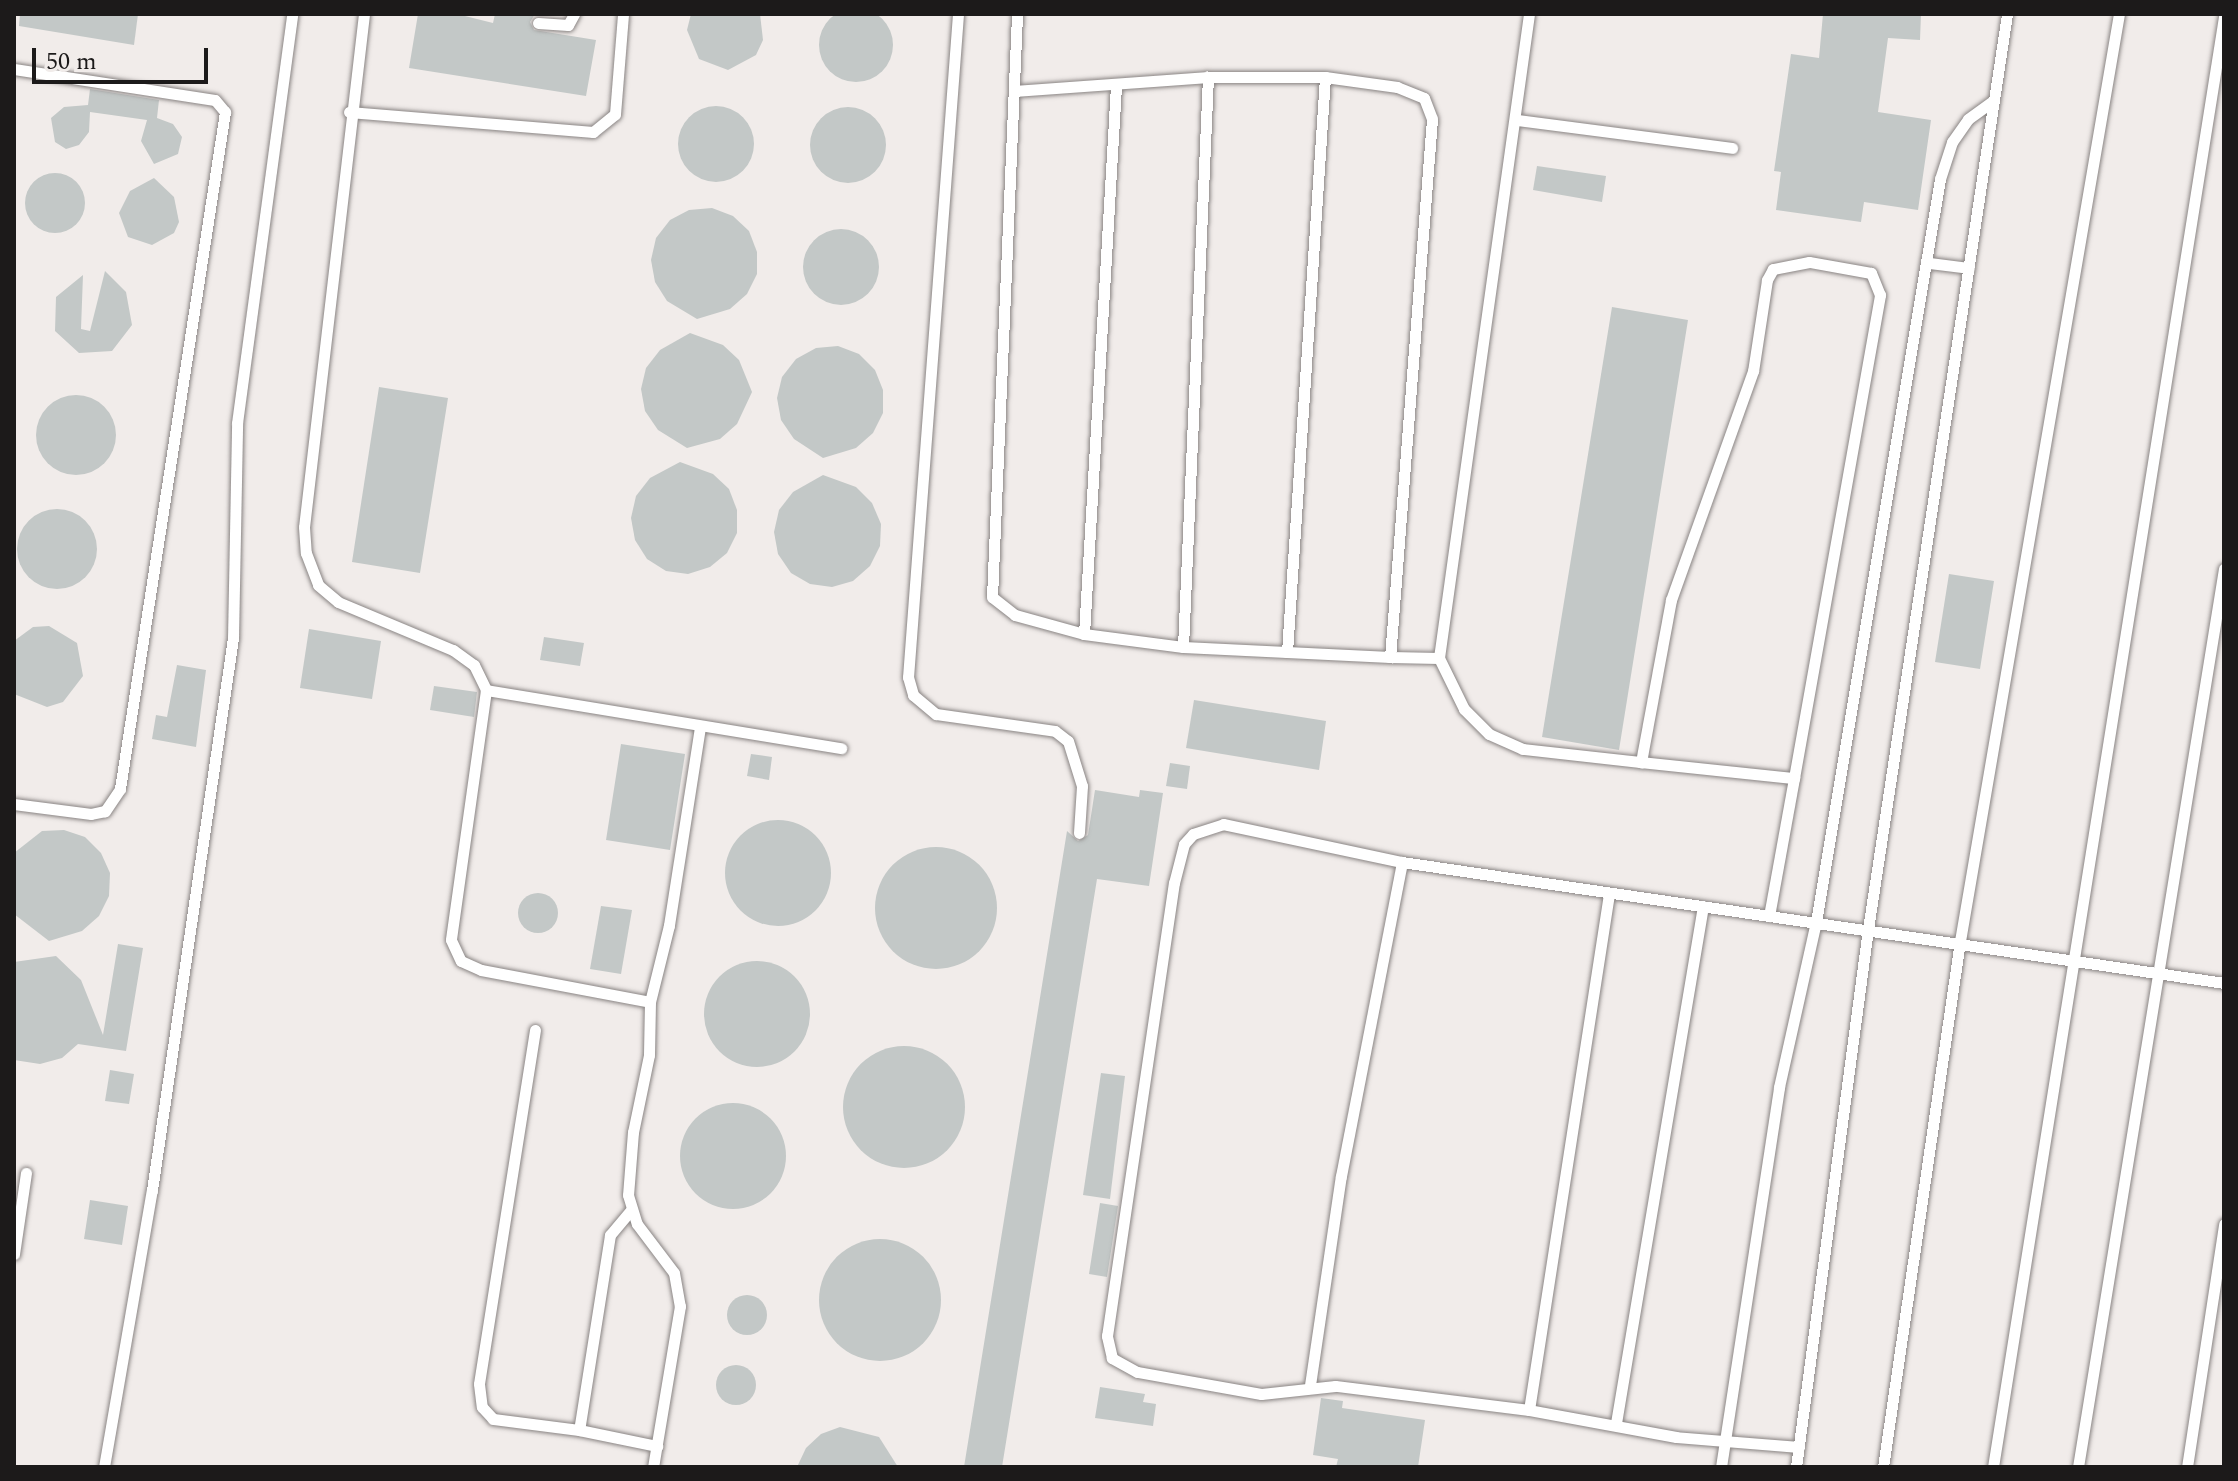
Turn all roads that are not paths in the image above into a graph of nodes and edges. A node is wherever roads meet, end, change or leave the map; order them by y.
1 (292, 14) edge
2 (364, 14) edge
3 (574, 14) edge
4 (623, 14) edge
5 (958, 14) edge
6 (1017, 14) edge
7 (1529, 14) edge
8 (2007, 14) edge
9 (2119, 14) edge
10 (2224, 16) edge
11 (538, 23) dead end
12 (14, 69) edge
13 (1208, 77) junction
14 (1325, 77) junction
15 (1116, 85) junction
16 (1014, 91) junction
17 (1994, 100) junction
18 (349, 112) junction
19 (1517, 120) junction
20 (1732, 148) dead end
21 (1929, 263) junction
22 (1969, 268) junction
23 (2224, 569) edge
24 (1084, 634) junction
25 (1183, 647) junction
26 (1287, 652) junction
27 (1390, 657) junction
28 (1439, 658) junction
29 (486, 690) junction
30 (700, 726) junction
31 (841, 748) dead end
32 (1641, 762) junction
33 (1794, 778) junction
34 (14, 804) edge
35 (1079, 833) dead end
36 (1402, 862) junction
37 (1609, 894) junction
38 (1703, 906) junction
39 (1769, 916) junction
40 (1816, 922) junction
41 (1868, 929) junction
42 (1960, 941) junction
43 (2073, 959) junction
44 (2159, 972) junction
45 (2224, 983) edge
46 (650, 1002) junction
47 (535, 1030) dead end
48 (26, 1173) dead end
49 (631, 1210) junction
50 (2224, 1224) edge
51 (14, 1254) edge
52 (1310, 1385) junction
53 (1529, 1410) junction
54 (1616, 1423) junction
55 (579, 1430) junction
56 (1725, 1442) junction
57 (657, 1446) junction
58 (1799, 1447) junction
59 (104, 1467) edge
60 (653, 1467) edge
61 (1721, 1467) edge
62 (1796, 1467) edge
63 (1883, 1467) edge
64 (1993, 1467) edge
65 (2078, 1467) edge
66 (2187, 1467) edge

1 - 59 lane
2 - 18 lane
3 - 11 lane
4 - 18 lane
5 - 35 lane
6 - 16 lane
7 - 19 lane
8 - 17 lane
9 - 42 lane
10 - 43 lane
12 - 34 lane
13 - 14 lane
13 - 15 lane
13 - 25 lane
14 - 26 lane
14 - 27 lane
15 - 16 lane
15 - 24 lane
16 - 24 lane
17 - 21 lane
17 - 22 lane
18 - 29 lane
19 - 20 lane
19 - 28 lane
21 - 22 lane
21 - 40 lane
22 - 41 lane
23 - 44 lane
24 - 25 lane
25 - 26 lane
26 - 27 lane
27 - 28 lane
28 - 32 lane
29 - 30 lane
29 - 46 lane
30 - 31 lane
30 - 46 lane
32 - 33 lane
32 - 33 lane
33 - 39 lane
36 - 37 lane
36 - 52 lane
36 - 52 lane
37 - 38 lane
37 - 53 lane
38 - 39 lane
38 - 54 lane
39 - 40 lane
40 - 41 lane
40 - 56 lane
41 - 42 lane
41 - 58 lane
42 - 43 lane
42 - 63 lane
43 - 44 lane
43 - 64 lane
44 - 45 lane
44 - 65 lane
46 - 49 lane
47 - 55 lane
48 - 51 lane
49 - 55 lane
49 - 57 lane
50 - 66 lane
52 - 53 lane
53 - 54 lane
54 - 56 lane
55 - 57 lane
56 - 58 lane
56 - 61 lane
57 - 60 lane
58 - 62 lane

